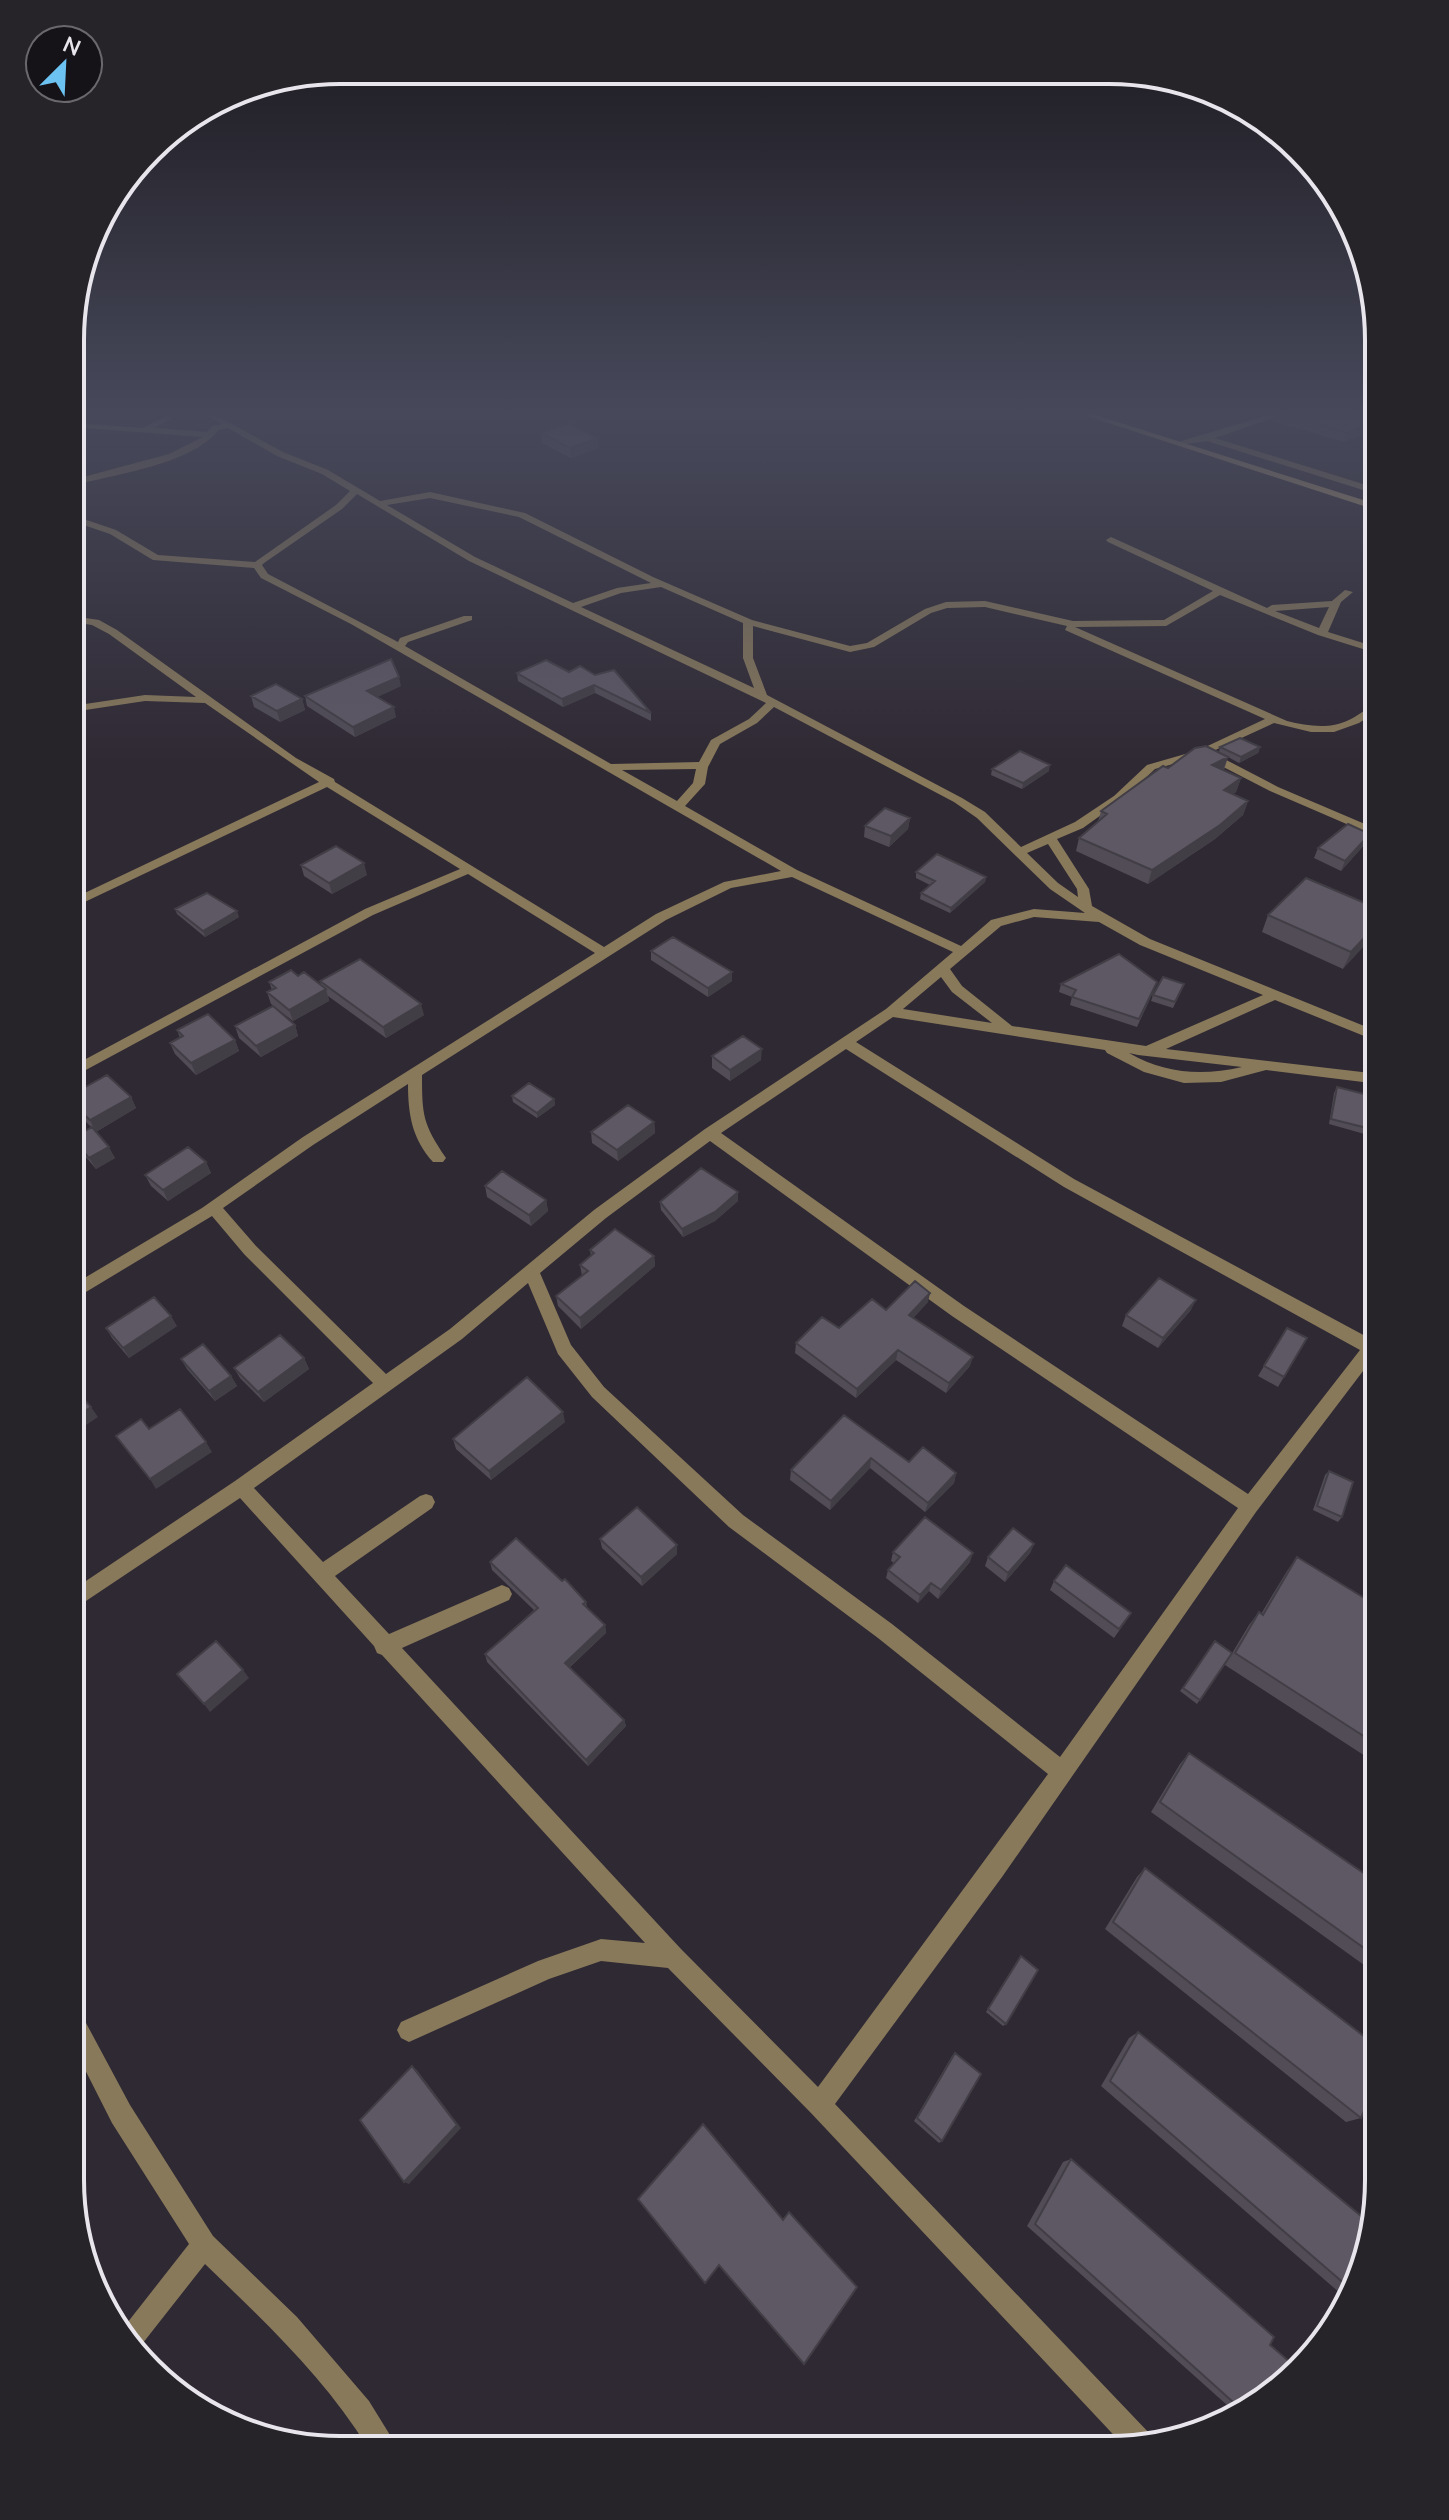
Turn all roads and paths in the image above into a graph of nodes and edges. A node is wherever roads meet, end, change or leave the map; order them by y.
1 (103, 529) edge
2 (308, 529) edge
3 (420, 529) edge
4 (550, 529) edge
5 (1111, 540) dead end
6 (257, 565) junction
7 (664, 585) junction
8 (1220, 591) junction
9 (1348, 592) dead end
10 (1334, 604) junction
11 (573, 606) junction
12 (1264, 608) junction
13 (468, 618) dead end
14 (84, 621) edge
15 (748, 622) junction
16 (1056, 622) junction
17 (1322, 633) junction
18 (1365, 647) edge
19 (399, 648) junction
20 (762, 696) junction
21 (205, 700) junction
22 (774, 702) junction
23 (84, 707) edge
24 (1365, 715) edge
25 (1273, 719) junction
26 (1203, 752) junction
27 (703, 765) junction
28 (611, 767) junction
29 (330, 781) junction
30 (678, 807) junction
31 (1365, 828) edge
32 (1051, 839) junction
33 (1018, 853) junction
34 (468, 870) junction
35 (793, 873) junction
36 (84, 898) edge
37 (1086, 906) junction
38 (1101, 918) junction
39 (961, 951) junction
40 (604, 953) junction
41 (942, 968) junction
42 (1277, 994) junction
43 (891, 1012) junction
44 (1009, 1029) junction
45 (1365, 1031) edge
46 (845, 1042) junction
47 (1103, 1045) junction
48 (1147, 1051) junction
49 (84, 1066) edge
50 (1265, 1066) junction
51 (415, 1075) junction
52 (1365, 1077) edge
53 (710, 1133) junction
54 (438, 1158) dead end
55 (213, 1207) junction
56 (531, 1272) junction
57 (84, 1286) edge
58 (1364, 1337) edge
59 (1364, 1355) edge
60 (385, 1384) junction
61 (241, 1487) junction
62 (426, 1502) dead end
63 (1250, 1506) junction
64 (320, 1575) junction
65 (84, 1593) edge
66 (502, 1594) dead end
67 (384, 1646) junction
68 (1062, 1772) junction
69 (673, 1957) junction
70 (409, 2030) dead end
71 (84, 2043) edge
72 (819, 2105) junction
73 (204, 2245) junction
74 (136, 2333) edge
75 (1131, 2434) edge
76 (376, 2436) edge

1 - 6 street
2 - 6 street
3 - 11 street
4 - 7 street
5 - 8 street
6 - 19 street
7 - 11 street
7 - 15 street
8 - 12 street
8 - 16 street
9 - 10 street
10 - 12 street
10 - 17 street
11 - 20 street
12 - 17 street
13 - 19 street
14 - 21 street
15 - 16 street
15 - 20 street
16 - 25 street
17 - 18 street
19 - 28 street
20 - 22 street
21 - 23 street
21 - 29 street
22 - 27 street
22 - 33 street
24 - 25 street
25 - 26 street
26 - 31 street
26 - 32 street
27 - 28 street
27 - 30 street
28 - 30 street
29 - 34 street
29 - 36 street
30 - 35 street
32 - 33 street
32 - 37 street
33 - 37 street
34 - 40 street
34 - 49 street
35 - 39 street
35 - 40 street
37 - 38 street
38 - 39 street
38 - 42 street
39 - 41 street
40 - 51 street
41 - 43 street
41 - 44 street
42 - 45 street
42 - 48 street
43 - 44 street
43 - 46 street
44 - 47 street
46 - 53 street
46 - 58 street
47 - 48 street
47 - 50 street
48 - 50 street
50 - 52 street
51 - 54 street
51 - 55 street
53 - 56 street
53 - 63 street
55 - 57 street
55 - 60 street
56 - 60 street
56 - 68 street
59 - 63 street
60 - 61 street
61 - 64 street
61 - 65 street
62 - 64 street
63 - 68 street
64 - 67 street
66 - 67 street
67 - 69 street
68 - 72 street
69 - 70 street
69 - 72 street
71 - 73 street
72 - 75 street
73 - 74 street
73 - 76 street

